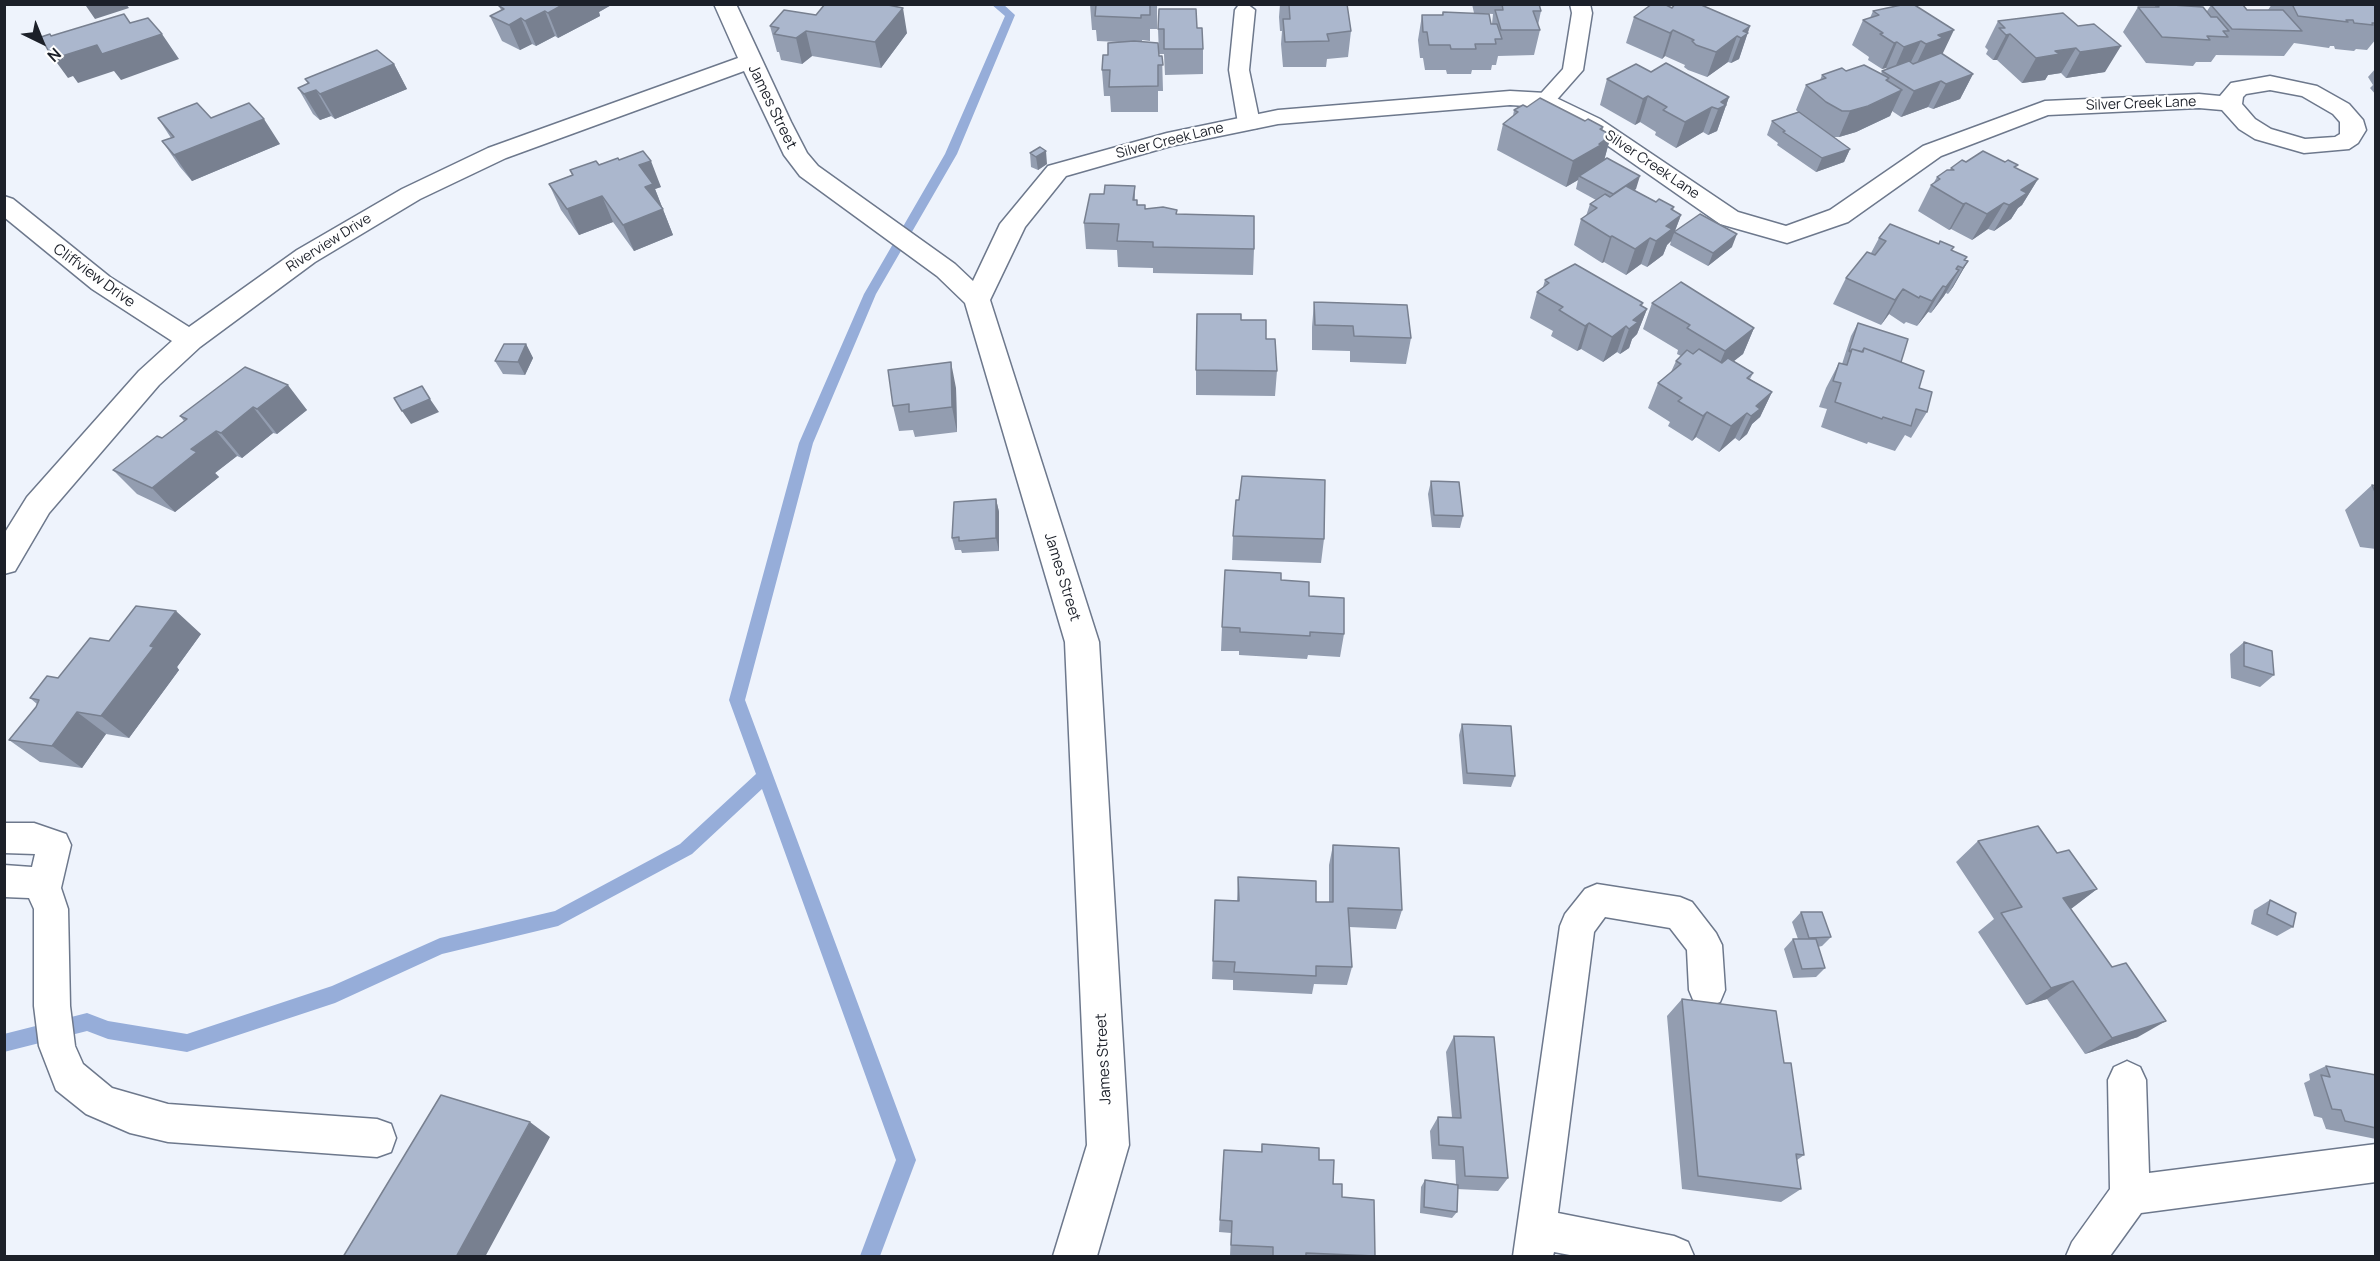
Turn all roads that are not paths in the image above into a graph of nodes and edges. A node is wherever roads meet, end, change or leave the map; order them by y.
1 (725, 4) edge
2 (1580, 4) edge
3 (1245, 6) edge
4 (750, 61) junction
5 (1546, 100) junction
6 (2230, 104) junction
7 (1249, 123) junction
8 (4, 204) edge
9 (977, 300) junction
10 (190, 339) junction
11 (4, 562) edge
12 (4, 838) edge
13 (4, 881) edge
14 (44, 888) junction
15 (1707, 990) dead end
16 (2127, 1080) dead end
17 (377, 1138) dead end
18 (2376, 1162) edge
19 (2130, 1195) junction
20 (1535, 1243) edge
21 (1075, 1257) edge
22 (1674, 1257) edge
23 (2086, 1257) edge

1 - 4 street, James Street
2 - 5 lane
3 - 7 lane
4 - 9 street, James Street
4 - 10 street, Riverview Drive
5 - 6 street, Silver Creek Lane
5 - 7 street, Silver Creek Lane
6 - 6 street
7 - 9 street, Silver Creek Lane
8 - 10 street, Cliffview Drive
9 - 21 street, James Street
10 - 11 street, Riverview Drive
12 - 14 lane
13 - 14 lane
14 - 17 lane
15 - 20 lane
16 - 19 lane
18 - 19 lane
19 - 23 lane
20 - 22 lane

